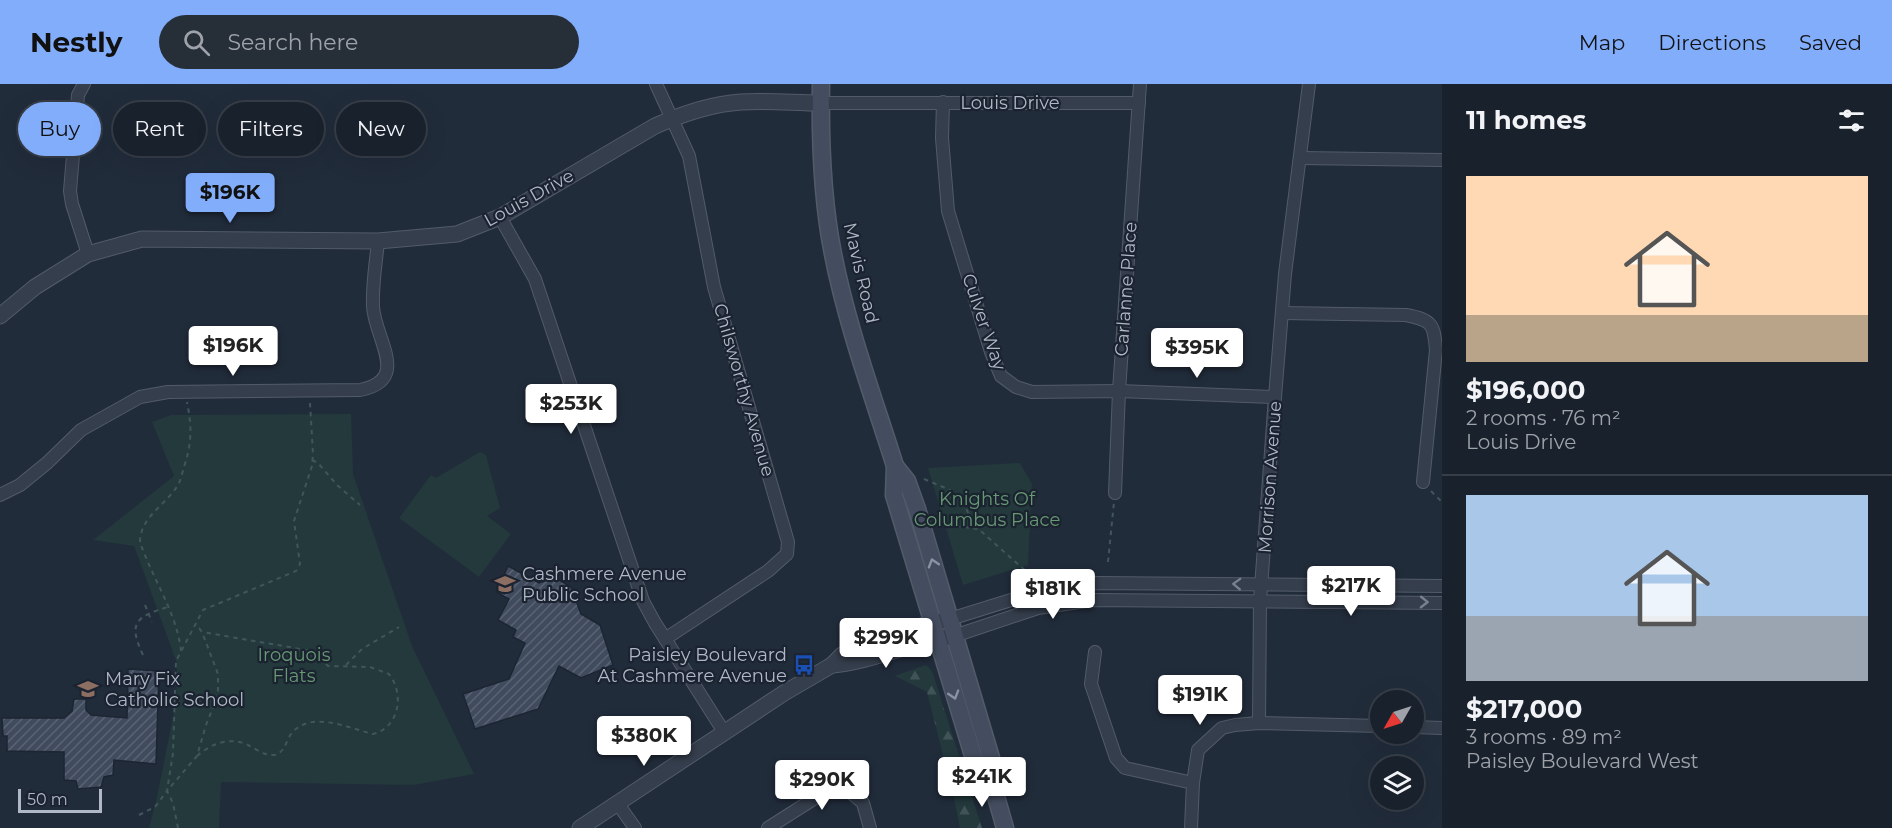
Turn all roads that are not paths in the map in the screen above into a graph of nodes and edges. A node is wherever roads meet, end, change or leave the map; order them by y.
1 (84, 84) edge
2 (656, 84) edge
3 (821, 84) edge
4 (1140, 84) edge
5 (1309, 84) edge
6 (943, 102) junction
7 (821, 103) junction
8 (1139, 103) junction
9 (672, 118) junction
10 (1301, 158) junction
11 (1442, 160) edge
12 (500, 217) junction
13 (378, 242) junction
14 (88, 254) junction
15 (1282, 313) junction
16 (0, 316) edge
17 (1119, 391) junction
18 (1275, 397) junction
19 (895, 466) junction
20 (1423, 482) road end
21 (1115, 494) road end
22 (0, 495) edge
23 (1262, 585) junction
24 (1442, 586) edge
25 (1260, 602) junction
26 (1442, 603) edge
27 (950, 619) junction
28 (934, 631) junction
29 (954, 636) junction
30 (665, 639) junction
31 (1095, 652) dead end
32 (1259, 723) junction
33 (1370, 726) edge
34 (1424, 727) edge
35 (1442, 728) edge
36 (724, 732) junction
37 (991, 779) junction
38 (1193, 783) junction
39 (618, 804) junction
40 (580, 828) edge
41 (634, 828) edge
42 (768, 828) edge
43 (870, 828) edge
44 (1005, 828) edge
45 (1191, 828) edge

1 - 14 street
2 - 9 street, Chilsworthy Avenue
3 - 7 main road, Mavis Road
4 - 8 street, Carlanne Place
5 - 10 street, Morrison Avenue
6 - 7 street, Louis Drive
6 - 8 street, Louis Drive
6 - 17 street, Culver Way
7 - 9 street, Louis Drive
7 - 19 main road, Mavis Road
8 - 17 street, Carlanne Place
9 - 12 street, Louis Drive
9 - 30 street, Chilsworthy Avenue
10 - 11 street
10 - 15 street, Morrison Avenue
12 - 13 street, Louis Drive
12 - 30 street
13 - 14 street, Louis Drive
13 - 22 street
14 - 16 street, Louis Drive
15 - 18 street, Morrison Avenue
15 - 20 street
17 - 18 street, Culver Way
17 - 21 street, Carlanne Place
18 - 23 street, Morrison Avenue
27 -> 19 main road, Mavis Road
19 - 28 main road, Mavis Road
23 - 24 street
23 - 25 street, Morrison Avenue
23 -> 27 street
25 -> 26 street
25 - 29 street
25 - 32 street, Morrison Avenue
27 - 28 street
27 - 29 main road, Mavis Road
28 - 29 street
28 - 36 street
28 -> 37 main road, Mavis Road
29 - 37 main road, Mavis Road
30 - 36 street
31 - 38 street
32 - 33 street
32 - 38 street
34 - 35 street
36 - 39 street
37 - 44 main road, Mavis Road
38 - 45 street
39 - 40 street
39 - 41 street
42 - 43 street

